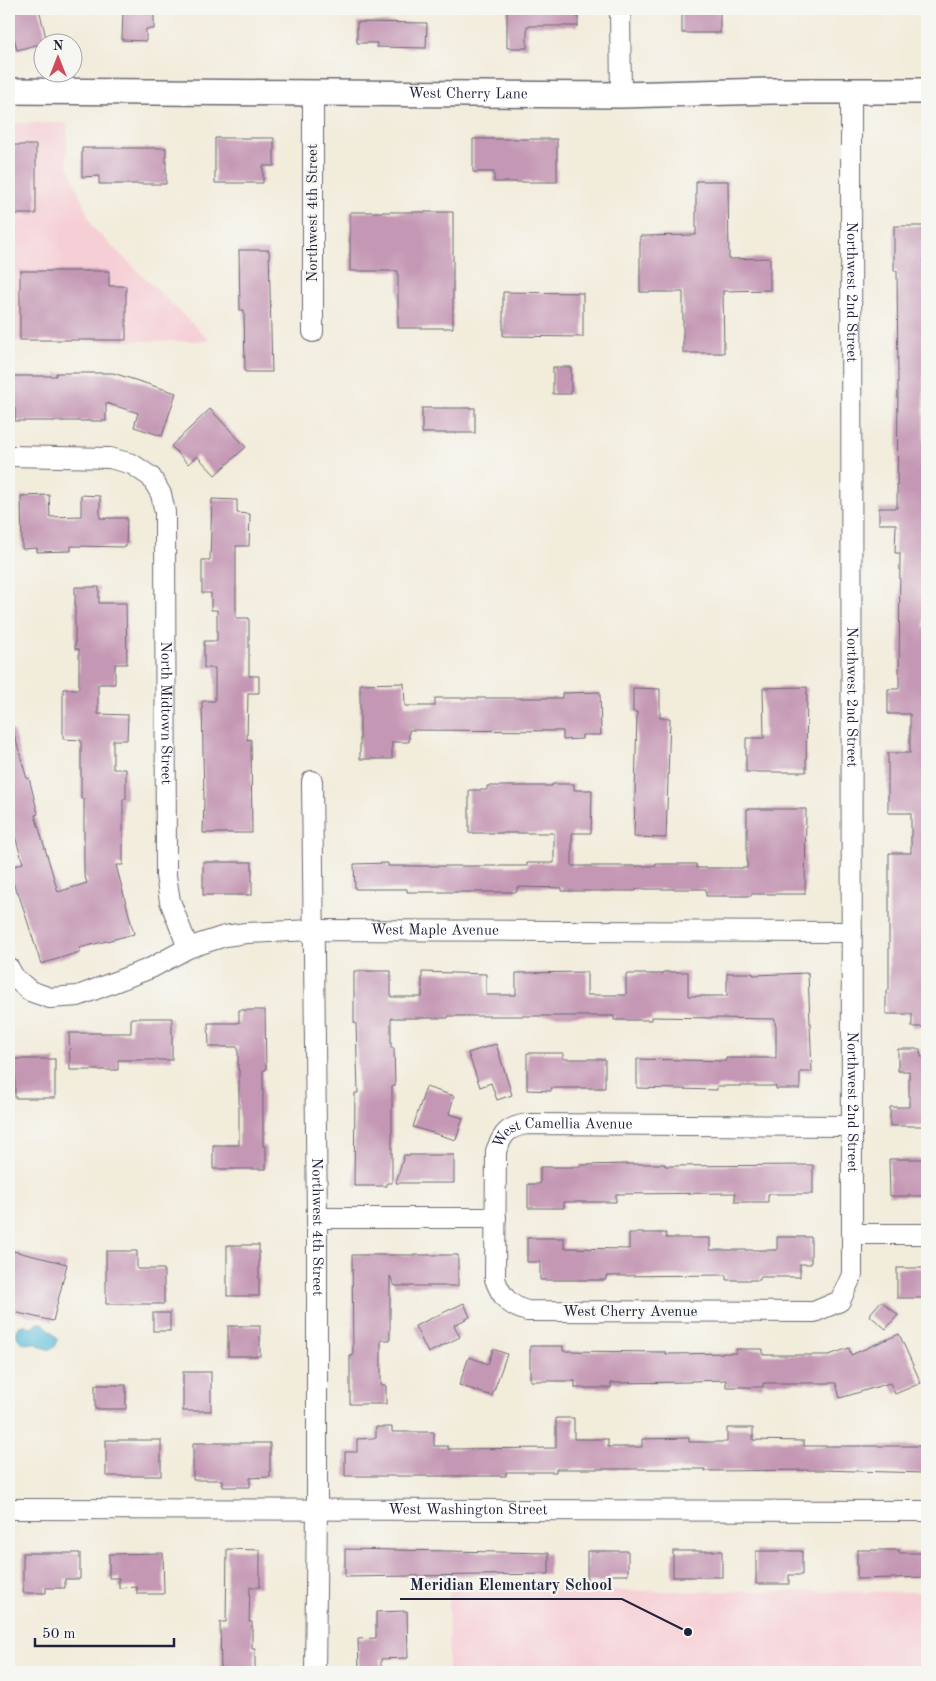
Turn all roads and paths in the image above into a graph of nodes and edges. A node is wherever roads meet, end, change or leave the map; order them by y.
1 (620, 9) edge
2 (851, 91) junction
3 (927, 91) edge
4 (9, 92) edge
5 (313, 94) junction
6 (621, 95) junction
7 (313, 332) dead end
8 (9, 456) edge
9 (312, 782) dead end
10 (313, 930) junction
11 (852, 932) junction
12 (188, 948) junction
13 (9, 968) edge
14 (852, 1126) junction
15 (317, 1218) junction
16 (496, 1218) junction
17 (852, 1234) junction
18 (927, 1234) edge
19 (840, 1301) joint
20 (9, 1509) edge
21 (317, 1509) junction
22 (927, 1510) edge
23 (315, 1672) edge

1 - 6 street
2 - 3 main road, West Cherry Lane
2 - 6 main road, West Cherry Lane
2 - 11 street, Northwest 2nd Street
4 - 5 main road, West Cherry Lane
5 - 6 main road, West Cherry Lane
5 - 7 street, Northwest 4th Street
8 - 12 street, North Midtown Street
9 - 10 street, Northwest 4th Street
10 - 11 street, West Maple Avenue
10 - 12 street, West Maple Avenue
10 - 15 street, Northwest 4th Street
11 - 14 street, Northwest 2nd Street
12 - 13 street, West Maple Avenue
14 - 16 street, West Camellia Avenue
14 - 17 street, Northwest 2nd Street
15 - 16 street
15 - 21 street, Northwest 4th Street
16 - 19 street, West Cherry Avenue
17 - 18 street
17 - 19 street, Northwest 2nd Street
20 - 21 street, West Washington Street
21 - 22 street, West Washington Street
21 - 23 street, Northwest 4th Street

